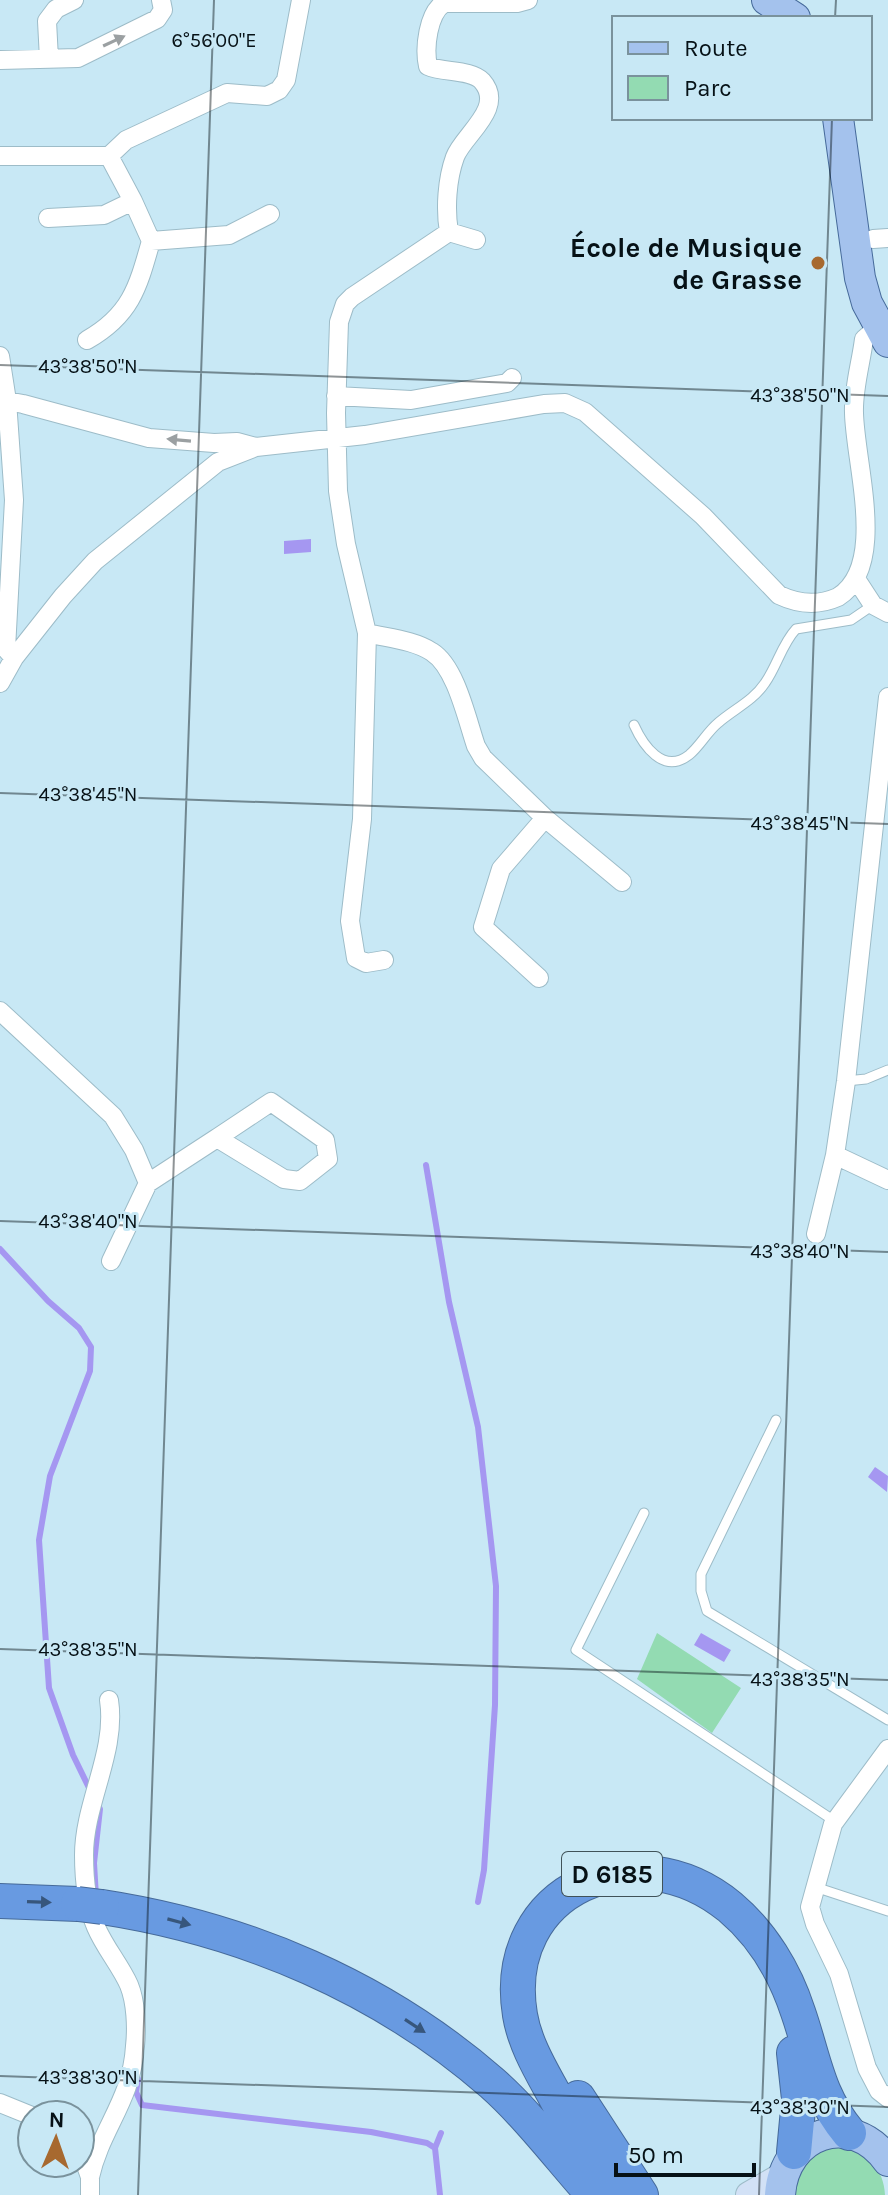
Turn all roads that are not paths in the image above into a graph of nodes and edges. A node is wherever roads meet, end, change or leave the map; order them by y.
1 (74, 0) edge
2 (161, 0) edge
3 (301, 0) edge
4 (528, 0) edge
5 (748, 0) edge
6 (767, 0) edge
7 (772, 16) edge
8 (792, 16) edge
9 (49, 59) junction
10 (0, 60) edge
11 (845, 125) edge
12 (0, 156) edge
13 (109, 156) junction
14 (133, 201) junction
15 (270, 214) dead end
16 (48, 218) dead end
17 (449, 232) junction
18 (881, 239) edge
19 (476, 240) dead end
20 (151, 241) junction
21 (883, 334) edge
22 (87, 340) dead end
23 (0, 356) edge
24 (512, 378) dead end
25 (336, 396) junction
26 (4, 404) edge
27 (337, 438) junction
28 (256, 447) junction
29 (5, 579) edge
30 (858, 582) junction
31 (881, 609) edge
32 (367, 633) junction
33 (14, 658) junction
34 (0, 683) edge
35 (888, 697) edge
36 (634, 725) dead end
37 (545, 818) junction
38 (622, 882) dead end
39 (384, 960) dead end
40 (539, 978) dead end
41 (0, 1011) edge
42 (888, 1070) edge
43 (846, 1081) junction
44 (217, 1138) junction
45 (835, 1155) junction
46 (888, 1180) edge
47 (148, 1183) junction
48 (816, 1234) dead end
49 (111, 1261) dead end
50 (776, 1420) dead end
51 (644, 1513) dead end
52 (109, 1700) dead end
53 (888, 1720) edge
54 (888, 1749) edge
55 (836, 1822) junction
56 (814, 1887) junction
57 (0, 1901) edge
58 (888, 1911) edge
59 (888, 2098) edge
60 (849, 2133) junction
61 (885, 2154) edge
62 (785, 2174) edge
63 (90, 2186) edge
64 (593, 2195) edge
65 (606, 2195) edge
66 (641, 2195) edge
67 (749, 2195) edge

1 - 9 street
9 -> 2 street
3 - 13 street
4 - 17 street
5 - 7 main road
6 - 8 main road
9 - 10 street
11 - 18 main road
11 - 21 main road
12 - 13 street
13 - 14 street
14 - 16 street
14 - 20 street
15 - 20 street
17 - 19 street
17 - 25 street
18 - 21 main road
20 - 22 street
21 - 30 street
23 - 26 street
24 - 25 street
25 - 27 street
28 -> 26 street
26 - 29 street
27 - 28 street
27 - 30 street
27 - 32 street
28 - 33 street
29 - 33 street
30 - 31 street
31 - 36 lane
32 - 37 street
32 - 39 street
33 - 34 street
35 - 43 street
37 - 38 street
37 - 40 street
41 - 47 street
42 - 43 lane
43 - 45 street
44 - 44 street
44 - 47 street
45 - 46 street
45 - 48 street
47 - 49 street
50 - 53 lane
51 - 55 lane
52 - 63 street
54 - 55 street
55 - 56 street
56 - 58 lane
56 - 59 street
57 -> 64 highway
60 - 61 main road
60 - 62 main road
60 - 65 highway, D 6185
62 - 66 highway
62 - 67 main road

